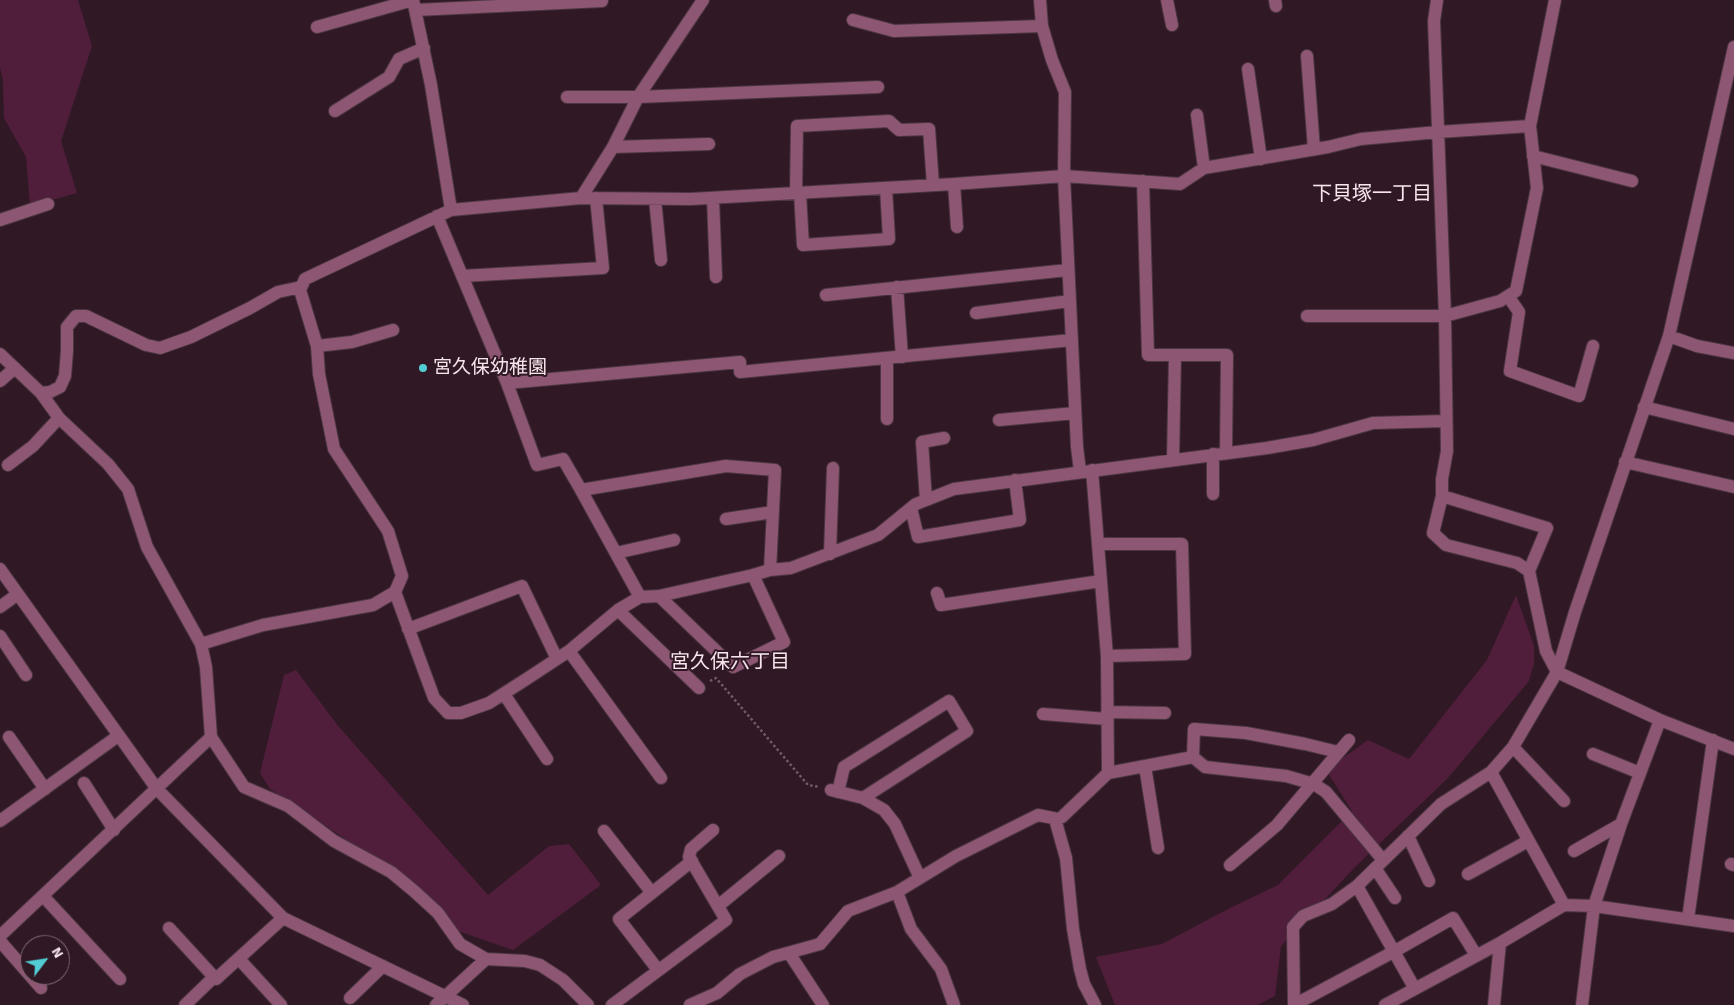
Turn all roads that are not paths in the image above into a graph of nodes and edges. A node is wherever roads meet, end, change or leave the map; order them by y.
1 (602, 0) edge
2 (704, 0) edge
3 (1040, 0) edge
4 (1167, 0) edge
5 (1437, 0) edge
6 (1555, 0) edge
7 (414, 3) edge
8 (853, 20) dead end
9 (1172, 25) dead end
10 (317, 26) dead end
11 (1042, 26) junction
12 (1734, 47) edge
13 (424, 48) junction
14 (1307, 56) dead end
15 (1248, 69) dead end
16 (878, 87) dead end
17 (567, 97) dead end
18 (638, 97) junction
19 (335, 111) dead end
20 (1197, 115) dead end
21 (1530, 126) junction
22 (1438, 132) junction
23 (710, 144) dead end
24 (613, 147) junction
25 (1314, 149) junction
26 (1533, 156) junction
27 (1261, 158) junction
28 (1204, 168) junction
29 (1064, 176) junction
30 (1143, 181) junction
31 (1632, 181) dead end
32 (954, 184) junction
33 (933, 186) junction
34 (886, 188) junction
35 (798, 193) junction
36 (581, 198) junction
37 (596, 198) junction
38 (713, 198) junction
39 (655, 199) junction
40 (48, 204) dead end
41 (451, 210) junction
42 (437, 216) junction
43 (0, 220) edge
44 (957, 227) dead end
45 (661, 260) dead end
46 (1068, 270) junction
47 (462, 276) junction
48 (716, 277) dead end
49 (301, 287) junction
50 (898, 287) junction
51 (826, 295) dead end
52 (1508, 296) junction
53 (1070, 301) junction
54 (976, 313) dead end
55 (1307, 316) dead end
56 (1445, 316) junction
57 (393, 330) dead end
58 (1668, 336) junction
59 (1072, 340) junction
60 (318, 346) junction
61 (1594, 346) dead end
62 (1734, 353) edge
63 (0, 354) edge
64 (1175, 355) junction
65 (902, 356) junction
66 (886, 358) junction
67 (15, 368) junction
68 (0, 381) edge
69 (507, 383) junction
70 (41, 393) junction
71 (1644, 407) junction
72 (1075, 413) junction
73 (59, 418) junction
74 (888, 419) dead end
75 (998, 420) dead end
76 (1445, 421) junction
77 (1734, 429) edge
78 (944, 438) dead end
79 (1220, 454) junction
80 (1174, 460) junction
81 (1626, 462) junction
82 (8, 465) dead end
83 (833, 468) dead end
84 (1086, 471) junction
85 (1015, 480) junction
86 (1734, 487) edge
87 (581, 490) junction
88 (1213, 494) dead end
89 (1442, 496) junction
90 (926, 500) junction
91 (911, 508) junction
92 (773, 512) junction
93 (726, 519) dead end
94 (674, 540) dead end
95 (1098, 544) junction
96 (616, 553) junction
97 (830, 554) junction
98 (0, 569) edge
99 (770, 570) junction
100 (1529, 570) junction
101 (753, 576) junction
102 (1101, 581) junction
103 (395, 592) junction
104 (938, 593) dead end
105 (18, 594) junction
106 (660, 596) junction
107 (640, 597) junction
108 (0, 607) edge
109 (618, 610) junction
110 (408, 629) junction
111 (0, 636) edge
112 (201, 644) junction
113 (569, 651) junction
114 (1107, 656) junction
115 (557, 659) junction
116 (1557, 672) junction
117 (26, 675) dead end
118 (699, 688) road end
119 (504, 694) junction
120 (1165, 713) dead end
121 (1044, 714) dead end
122 (1107, 716) junction
123 (1660, 720) junction
124 (118, 736) junction
125 (9, 737) dead end
126 (211, 737) junction
127 (1348, 740) dead end
128 (1713, 740) junction
129 (1513, 747) junction
130 (1734, 749) edge
131 (1338, 752) junction
132 (1593, 754) dead end
133 (1193, 757) junction
134 (547, 759) dead end
135 (1145, 766) junction
136 (1491, 772) junction
137 (1108, 773) junction
138 (1640, 773) junction
139 (662, 778) dead end
140 (84, 783) dead end
141 (1311, 783) junction
142 (45, 789) junction
143 (157, 790) junction
144 (864, 798) junction
145 (1564, 801) dead end
146 (1055, 819) junction
147 (0, 821) edge
148 (1621, 824) junction
149 (114, 830) junction
150 (604, 830) dead end
151 (713, 830) dead end
152 (1408, 836) junction
153 (1528, 841) junction
154 (1158, 848) dead end
155 (1574, 852) dead end
156 (779, 856) dead end
157 (692, 861) junction
158 (1379, 864) junction
159 (1230, 865) dead end
160 (1468, 874) dead end
161 (920, 878) junction
162 (1430, 881) dead end
163 (1357, 886) junction
164 (897, 892) junction
165 (652, 893) junction
166 (43, 896) junction
167 (1395, 898) dead end
168 (1564, 905) junction
169 (718, 906) junction
170 (1594, 906) junction
171 (282, 918) junction
172 (1688, 919) junction
173 (1734, 926) edge
174 (169, 928) dead end
175 (0, 936) edge
176 (0, 941) edge
177 (1500, 943) junction
178 (1395, 952) junction
179 (789, 953) junction
180 (1476, 955) junction
181 (238, 959) junction
182 (486, 959) junction
183 (383, 966) junction
184 (658, 970) junction
185 (214, 976) junction
186 (120, 979) dead end
187 (40, 988) dead end
188 (1415, 989) junction
189 (446, 996) junction
190 (350, 998) dead end
191 (185, 1005) edge
192 (281, 1005) edge
193 (436, 1005) edge
194 (463, 1005) edge
195 (588, 1005) edge
196 (612, 1005) edge
197 (690, 1005) edge
198 (823, 1005) edge
199 (954, 1005) edge
200 (1095, 1005) edge
201 (1294, 1005) edge
202 (1385, 1005) edge
203 (1494, 1005) edge
204 (1582, 1005) edge

1 - 7 street
2 - 18 street
3 - 11 street
4 - 9 street
5 - 22 street
6 - 21 street
7 - 10 street
7 - 13 street
8 - 11 street
11 - 29 street
12 - 58 street
13 - 19 street
13 - 41 street
14 - 25 street
15 - 27 street
16 - 18 street
17 - 18 street
18 - 24 street
20 - 28 street
21 - 22 street
21 - 26 street
22 - 25 street
22 - 56 street
23 - 24 street
24 - 36 street
25 - 27 street
26 - 31 street
26 - 52 street
27 - 28 street
28 - 30 street
29 - 30 street
29 - 32 street
29 - 46 street
30 - 64 street
32 - 33 street
32 - 44 street
33 - 34 street
33 - 35 street
34 - 35 street
34 - 35 street
35 - 38 street
36 - 37 street
36 - 41 street
37 - 39 street
37 - 47 street
38 - 39 street
38 - 48 street
39 - 45 street
40 - 43 street
41 - 42 street
42 - 47 street
42 - 49 street
46 - 50 street
46 - 53 street
47 - 69 street
49 - 60 street
49 - 70 street
50 - 51 street
50 - 65 street
52 - 56 street
52 - 61 street
53 - 54 street
53 - 59 street
55 - 56 street
56 - 76 street
57 - 60 street
58 - 62 street
58 - 71 street
59 - 65 street
59 - 72 street
60 - 103 street
63 - 67 street
64 - 79 street
64 - 80 street
65 - 66 street
66 - 69 street
66 - 74 street
67 - 68 street
67 - 70 street
69 - 87 street
70 - 73 street
71 - 77 street
71 - 81 street
72 - 75 street
72 - 84 street
73 - 82 street
73 - 112 street
76 - 79 street
76 - 89 street
78 - 90 street
79 - 80 street
79 - 88 street
80 - 84 street
81 - 86 street
81 - 116 street
83 - 97 street
84 - 85 street
84 - 95 street
85 - 90 street
85 - 91 street
87 - 92 street
87 - 96 street
89 - 100 street
89 - 100 street
90 - 91 street
91 - 97 street
92 - 93 street
92 - 99 street
94 - 96 street
95 - 102 street
95 - 114 street
96 - 107 street
97 - 99 street
98 - 105 street
99 - 101 street
100 - 116 street
101 - 106 street
101 - 106 street
102 - 104 street
102 - 114 street
103 - 110 street
103 - 112 street
105 - 108 street
105 - 124 street
106 - 107 street
107 - 109 street
109 - 113 street
109 - 118 street
110 - 115 street
110 - 119 street
111 - 117 street
112 - 126 street
113 - 115 street
113 - 139 street
114 - 122 street
115 - 119 street
116 - 123 street
116 - 129 street
119 - 134 street
120 - 122 street
121 - 122 street
122 - 137 street
123 - 128 street
123 - 138 street
124 - 142 street
124 - 143 street
125 - 142 street
126 - 143 street
126 - 182 street
127 - 131 street
128 - 130 street
128 - 172 street
129 - 136 street
129 - 145 street
131 - 133 street
131 - 141 street
132 - 138 street
133 - 135 street
133 - 141 street
135 - 137 street
135 - 154 street
136 - 152 street
136 - 153 street
137 - 146 street
138 - 148 street
140 - 149 street
141 - 158 street
141 - 159 street
142 - 147 street
143 - 149 street
143 - 171 street
144 - 144 street
144 - 161 street
146 - 161 street
146 - 200 street
148 - 155 street
148 - 170 street
149 - 166 street
150 - 165 street
151 - 157 street
152 - 158 street
152 - 162 street
153 - 160 street
153 - 168 street
156 - 169 street
157 - 165 street
157 - 169 street
158 - 163 street
158 - 167 street
161 - 164 street
163 - 178 street
163 - 201 street
164 - 179 street
164 - 199 street
165 - 184 street
166 - 175 street
166 - 186 street
168 - 170 street
168 - 177 street
169 - 184 street
170 - 172 street
170 - 204 street
171 - 181 street
171 - 183 street
172 - 173 street
174 - 185 street
176 - 187 street
177 - 180 street
177 - 203 street
178 - 180 street
178 - 188 street
178 - 201 street
179 - 197 street
179 - 198 street
180 - 188 street
181 - 185 street
181 - 192 street
182 - 189 street
182 - 195 street
183 - 189 street
183 - 190 street
184 - 196 street
185 - 191 street
188 - 202 street
189 - 193 street
189 - 194 street

